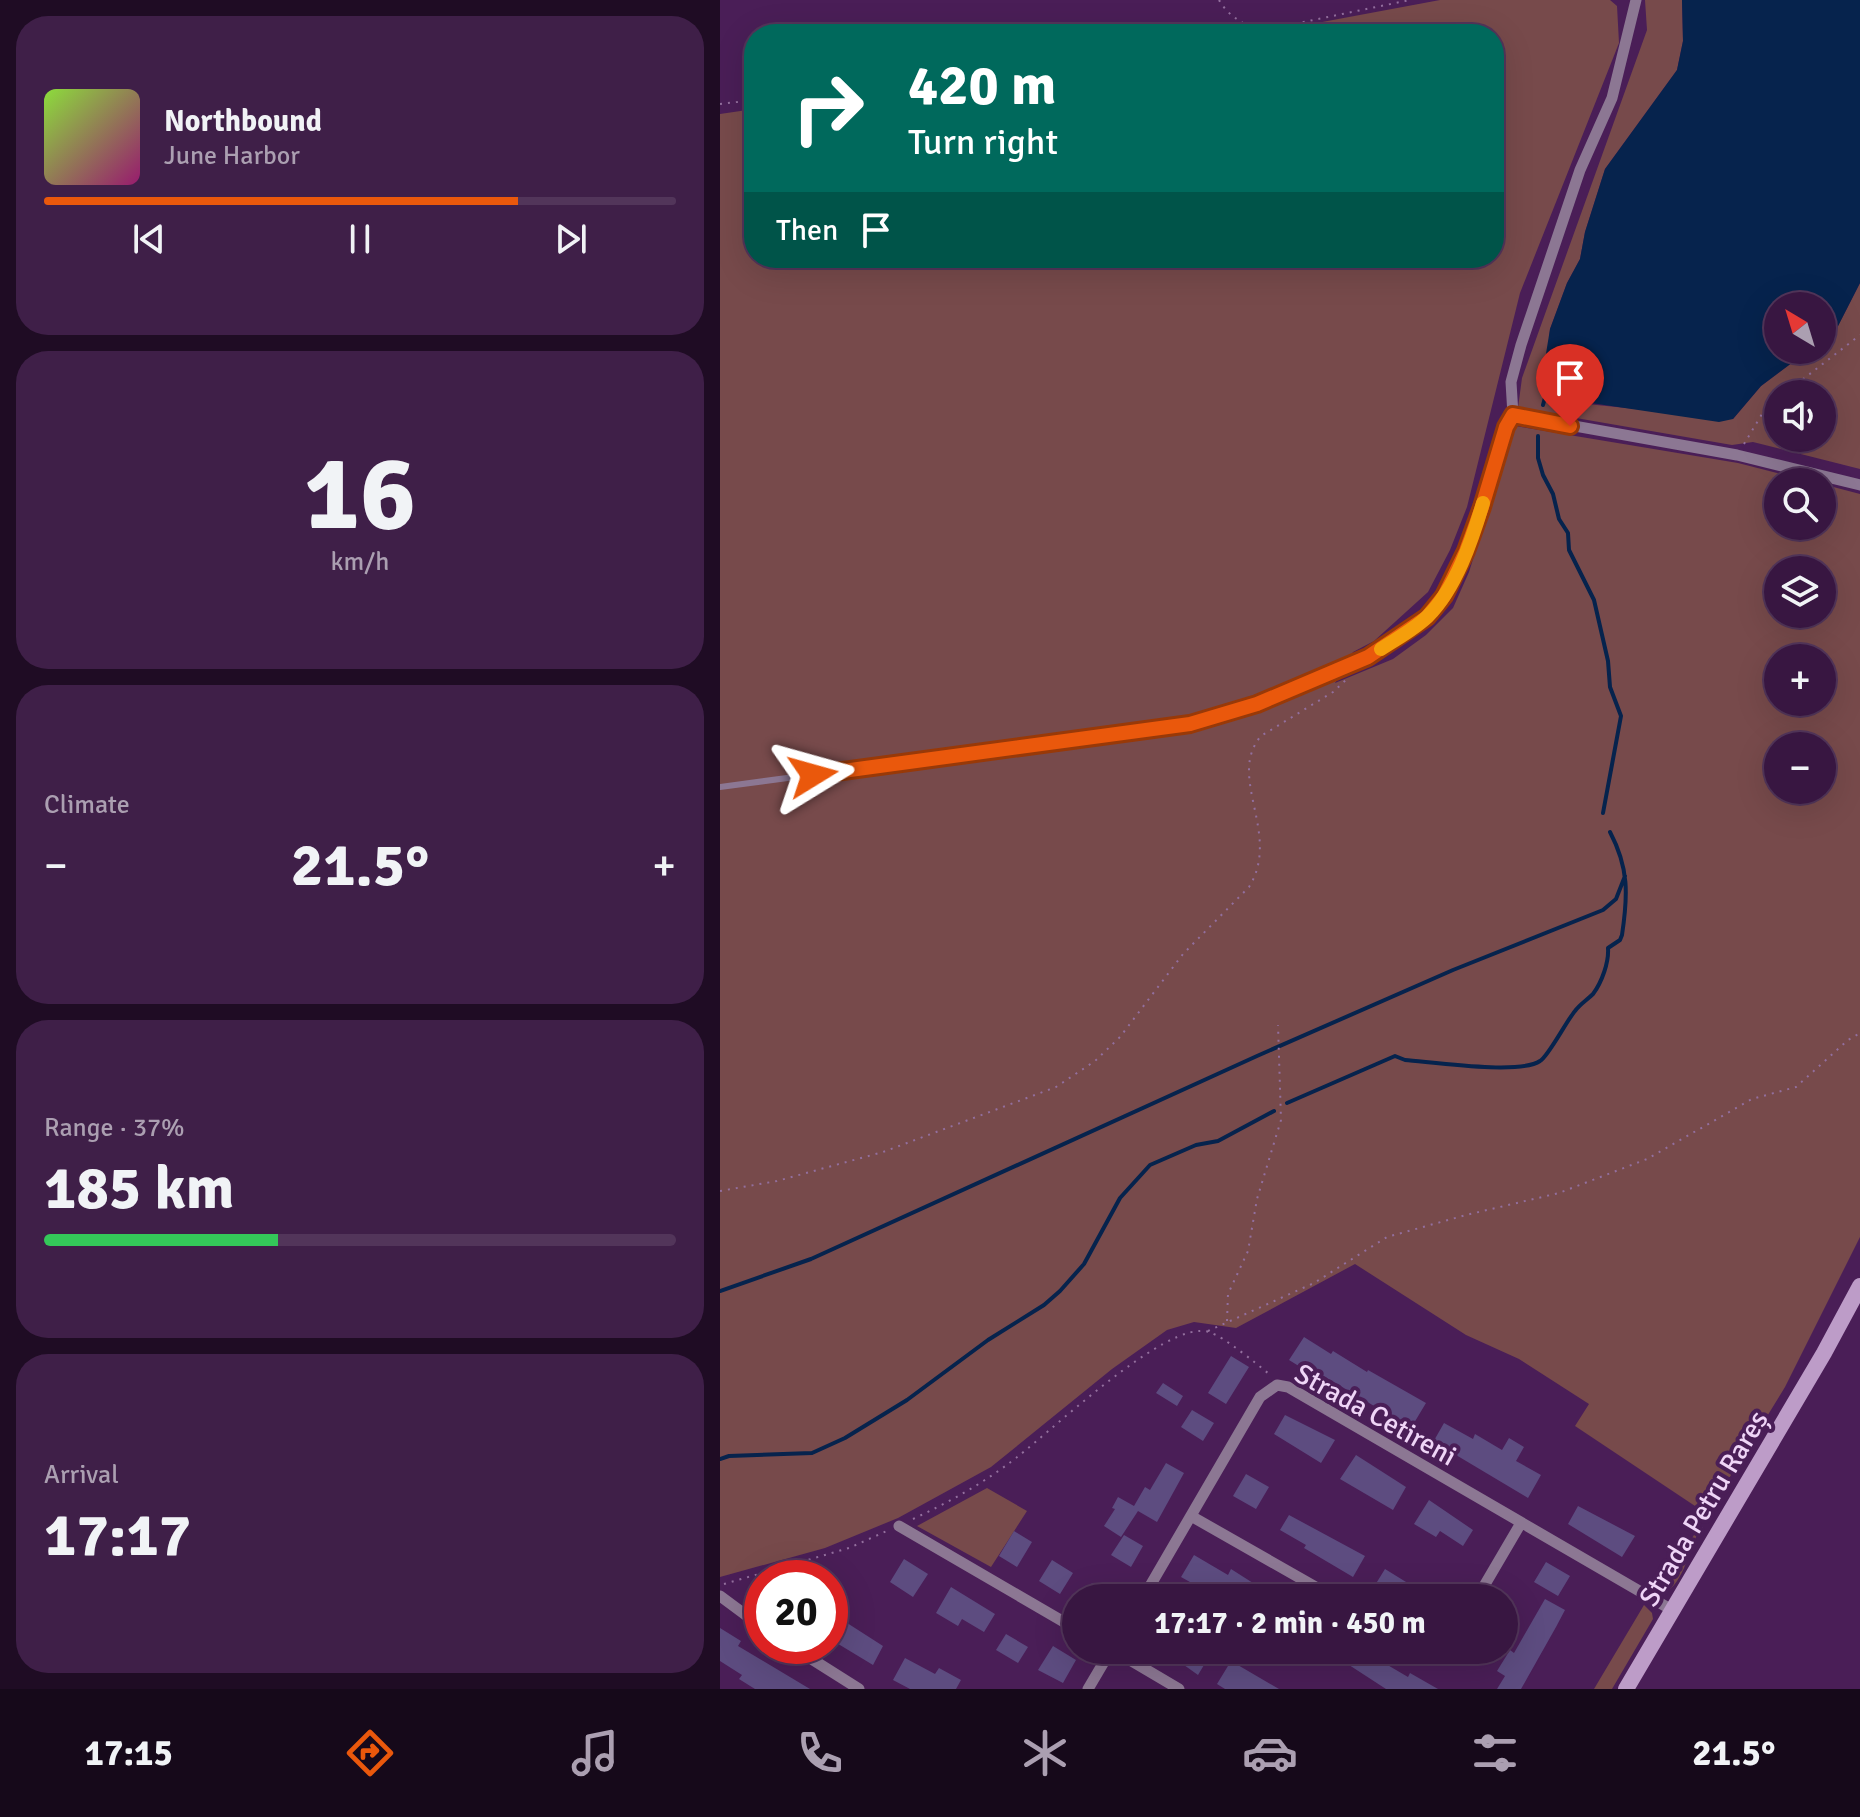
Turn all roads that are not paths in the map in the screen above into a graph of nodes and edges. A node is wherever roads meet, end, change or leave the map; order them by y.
1 (1636, 0) edge
2 (1513, 415) junction
3 (1860, 485) edge
4 (720, 787) edge
5 (1860, 1286) edge
6 (1191, 1516) junction
7 (1521, 1523) junction
8 (899, 1526) road end
9 (1151, 1584) edge
10 (1310, 1584) edge
11 (1485, 1584) edge
12 (720, 1596) edge
13 (1672, 1610) junction
14 (744, 1614) edge
15 (1062, 1621) edge
16 (819, 1664) edge
17 (1103, 1664) edge
18 (1136, 1664) edge
19 (859, 1689) edge
20 (1088, 1689) edge
21 (1179, 1689) edge
22 (1626, 1689) edge

1 - 2 street
2 - 3 street
2 - 4 lane
5 - 13 main road, Strada Petru Rareș
6 - 7 street, Strada Cetireni
6 - 9 street, Strada Cetireni
6 - 10 street
7 - 11 street
7 - 13 street, Strada Cetireni
8 - 15 street
12 - 14 street
13 - 22 main road, Strada Petru Rareș
16 - 19 street
17 - 20 street
18 - 21 street

